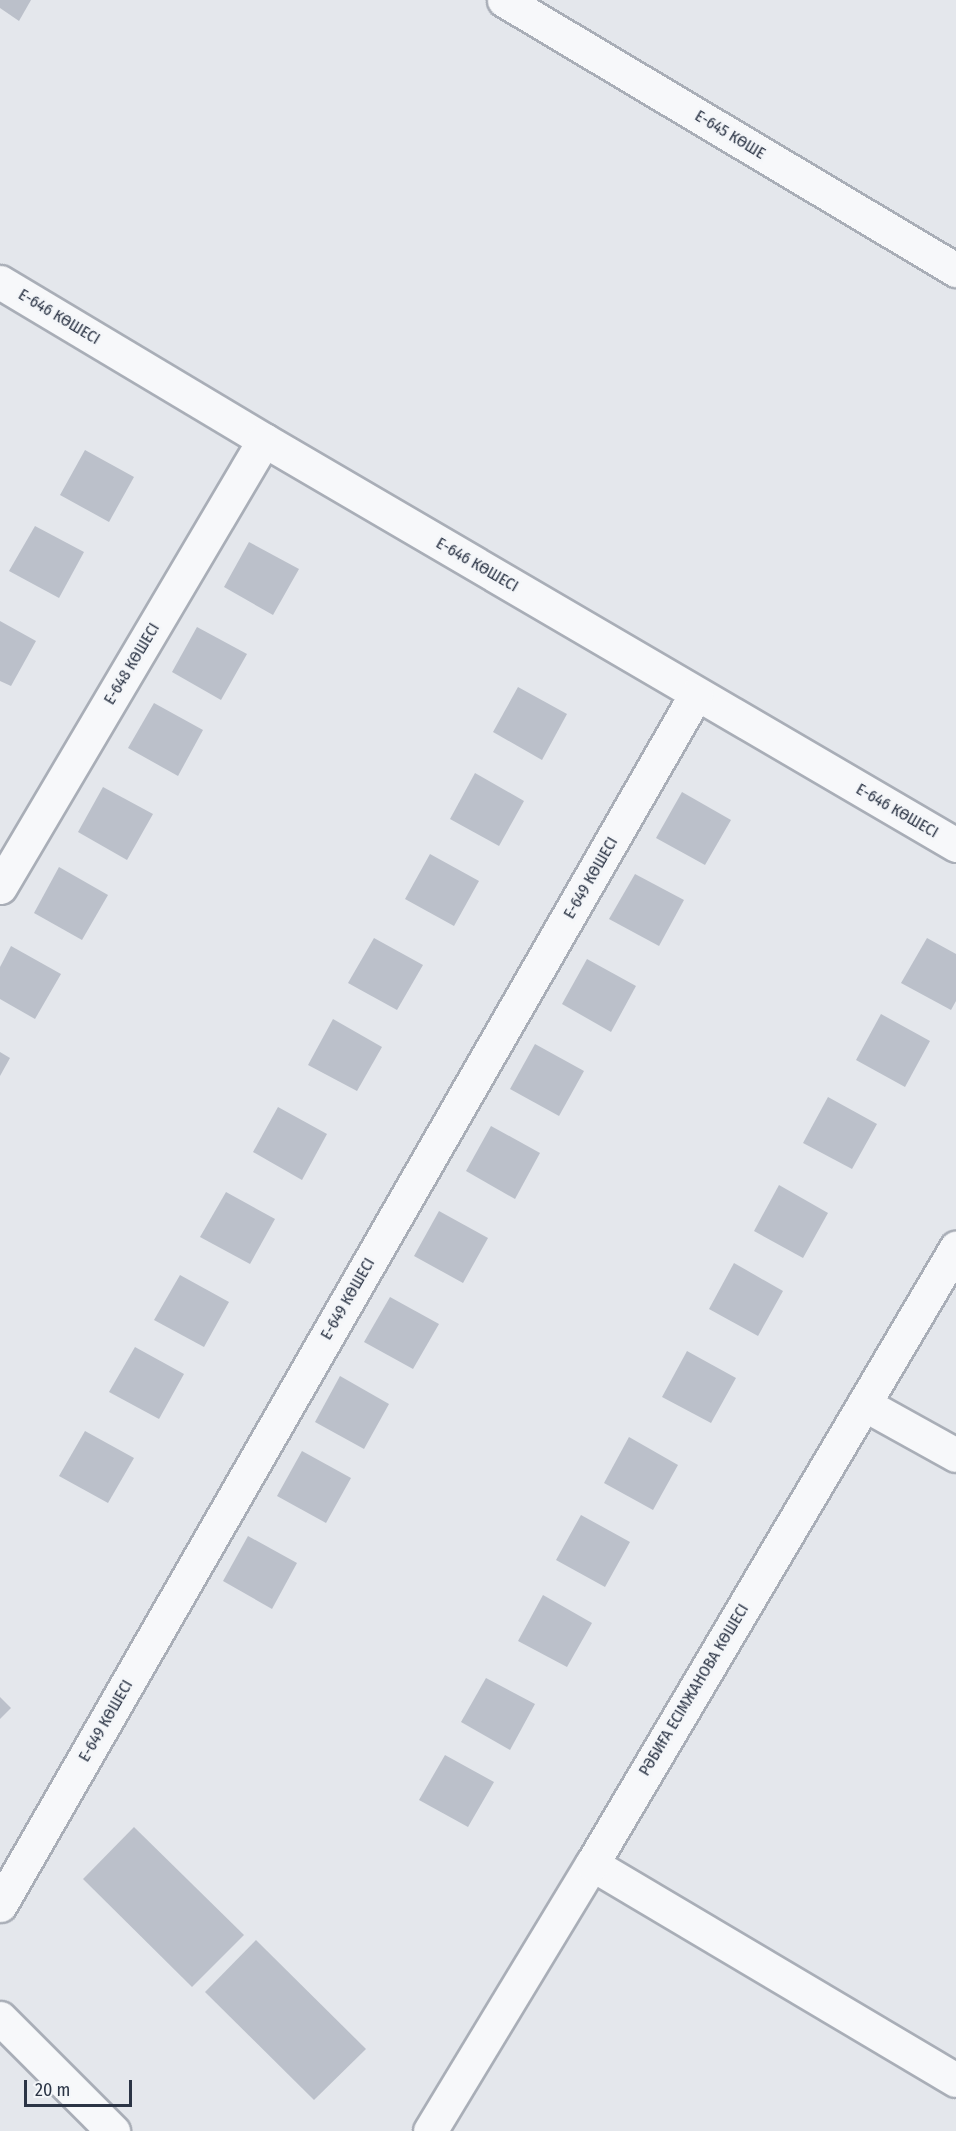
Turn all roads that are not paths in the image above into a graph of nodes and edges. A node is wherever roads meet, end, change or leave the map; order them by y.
1 (504, 0) edge
2 (956, 270) edge
3 (0, 282) edge
4 (264, 440) junction
5 (696, 694) junction
6 (956, 845) edge
7 (0, 887) edge
8 (956, 1248) edge
9 (864, 1404) junction
10 (956, 1455) edge
11 (592, 1864) junction
12 (0, 1905) edge
13 (0, 2018) edge
14 (956, 2080) edge
15 (114, 2131) edge
16 (430, 2131) edge

1 - 2 street, Е-645 КӨШЕ
3 - 4 street, Е-646 КӨШЕСІ
4 - 5 street, Е-646 КӨШЕСІ
4 - 7 street, Е-648 КӨШЕСІ
5 - 6 street, Е-646 КӨШЕСІ
5 - 12 street, Е-649 КӨШЕСІ
8 - 9 street, РӘБИҒА ЕСІМЖАНОВА КӨШЕСІ
9 - 10 street
9 - 11 street, РӘБИҒА ЕСІМЖАНОВА КӨШЕСІ
11 - 14 street
11 - 16 street, РӘБИҒА ЕСІМЖАНОВА КӨШЕСІ
13 - 15 street

